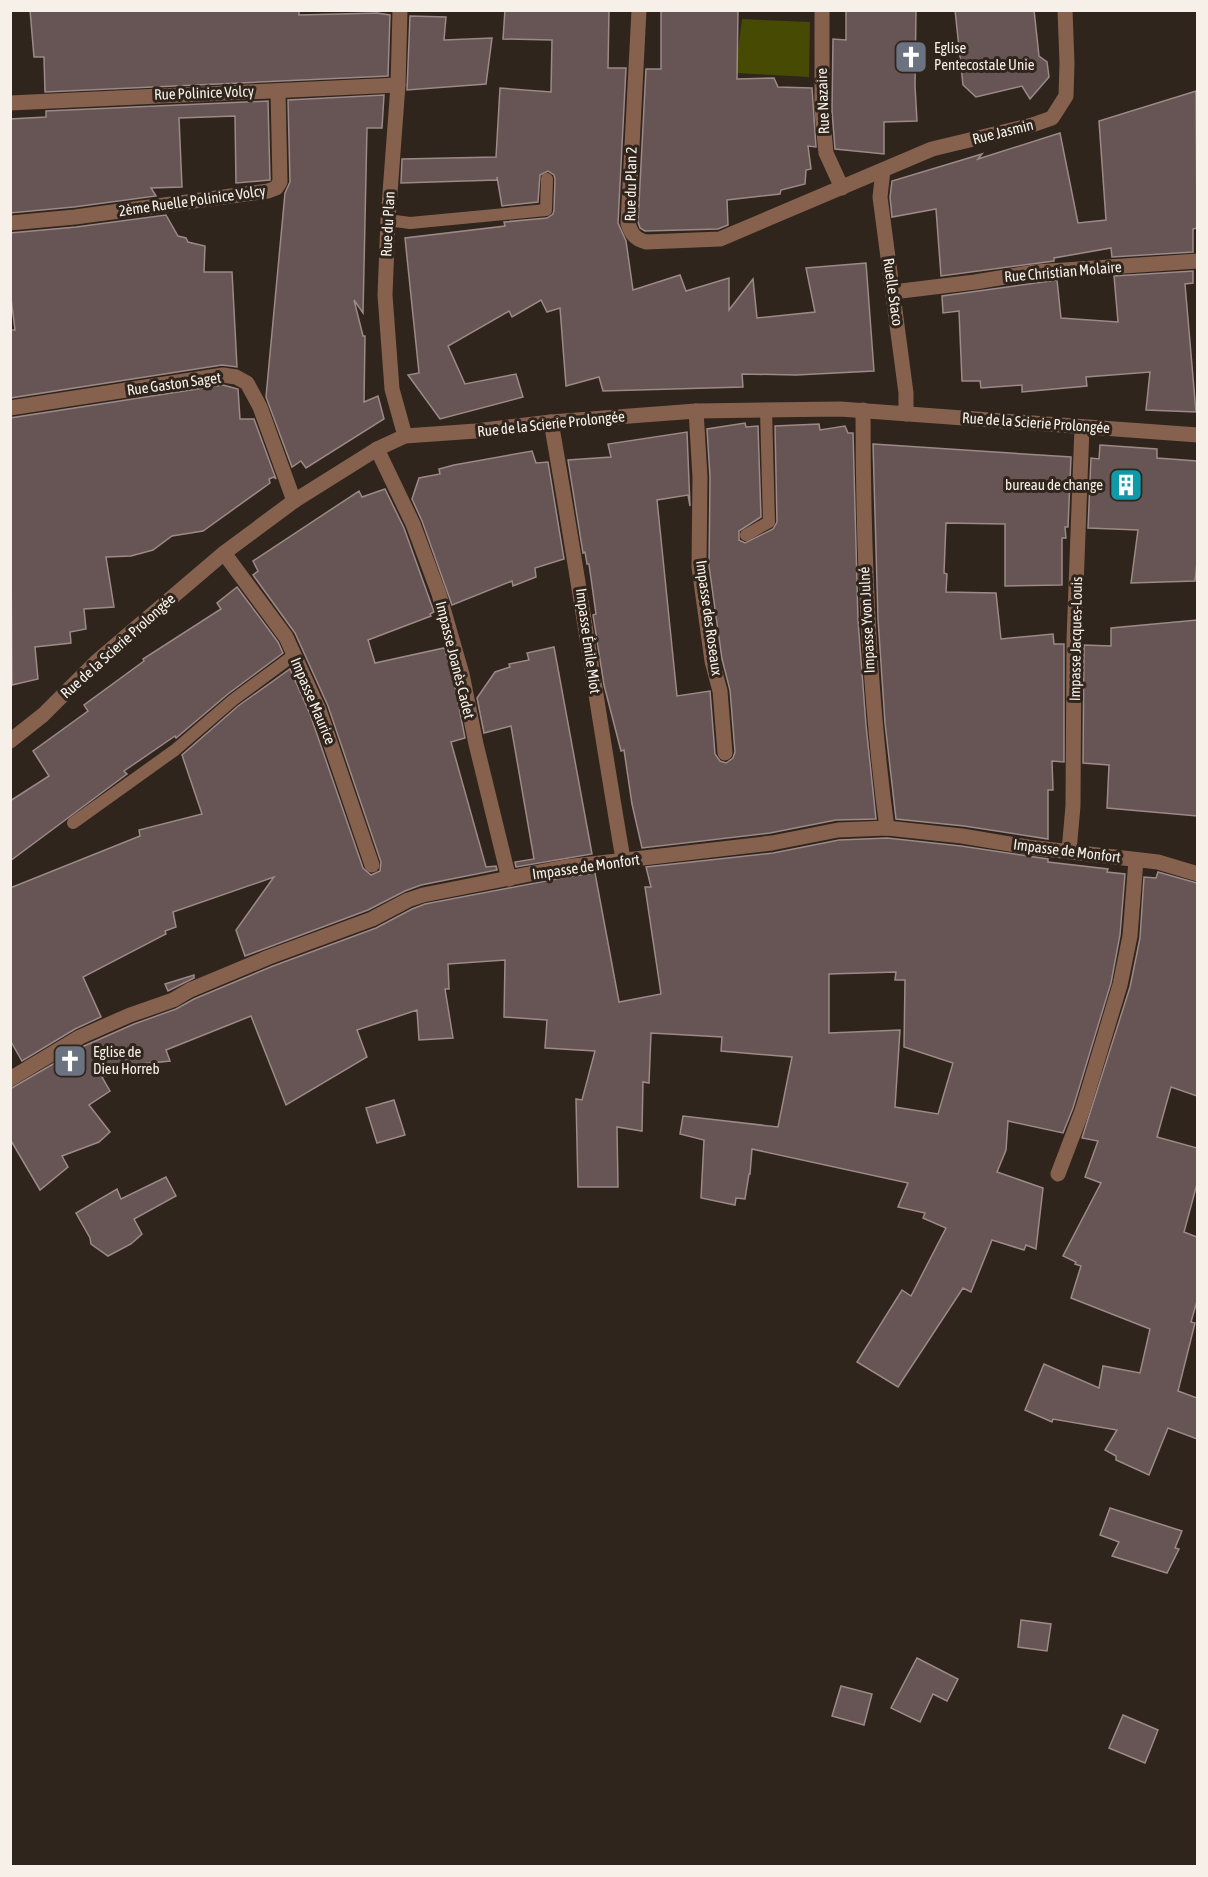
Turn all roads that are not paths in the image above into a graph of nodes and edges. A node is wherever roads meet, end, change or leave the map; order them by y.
1 (400, 10) edge
2 (639, 10) edge
3 (822, 10) edge
4 (1065, 10) edge
5 (398, 86) junction
6 (278, 91) junction
7 (10, 103) edge
8 (883, 170) junction
9 (547, 179) dead end
10 (842, 188) junction
11 (388, 220) junction
12 (10, 223) edge
13 (1197, 261) edge
14 (893, 292) junction
15 (10, 408) edge
16 (766, 410) junction
17 (863, 410) junction
18 (696, 411) junction
19 (906, 414) junction
20 (551, 422) junction
21 (1082, 427) junction
22 (1197, 435) edge
23 (405, 436) junction
24 (378, 449) junction
25 (294, 501) junction
26 (746, 535) dead end
27 (224, 553) junction
28 (294, 655) junction
29 (10, 741) edge
30 (724, 753) dead end
31 (73, 823) dead end
32 (887, 828) junction
33 (1069, 851) junction
34 (623, 859) junction
35 (1136, 860) junction
36 (372, 865) dead end
37 (1197, 874) edge
38 (509, 879) junction
39 (10, 1079) edge
40 (1058, 1174) dead end

1 - 5 street, Rue du Plan
2 - 10 street, Rue du Plan 2
3 - 10 street, Rue Nazaire
4 - 8 street, Rue Jasmin
5 - 6 street, Rue Polinice Volcy
5 - 11 street, Rue du Plan
6 - 7 street, Rue Polinice Volcy
6 - 12 street, 2ème Ruelle Polinice Volcy
8 - 10 street, Rue du Plan 2
8 - 14 street, Ruelle Staco
9 - 11 lane
11 - 23 street, Rue du Plan
13 - 14 street, Rue Christian Molaire
14 - 19 street, Ruelle Staco
15 - 25 street, Rue Gaston Saget
16 - 17 street, Rue de la Scierie Prolongée
16 - 18 street, Rue de la Scierie Prolongée
16 - 26 lane
17 - 19 street, Rue de la Scierie Prolongée
17 - 32 street, Impasse Yvon Julné
18 - 20 street, Rue de la Scierie Prolongée
18 - 30 street, Impasse des Roseaux
19 - 21 street, Rue de la Scierie Prolongée
20 - 23 street, Rue de la Scierie Prolongée
20 - 34 street, Impasse Émile Miot
21 - 22 street, Rue de la Scierie Prolongée
21 - 33 street, Impasse Jacques-Louis
23 - 24 street, Rue de la Scierie Prolongée
24 - 25 street, Rue de la Scierie Prolongée
24 - 38 street, Impasse Joanès Cadet
25 - 27 street, Rue de la Scierie Prolongée
27 - 28 street, Impasse Maurice
27 - 29 street, Rue de la Scierie Prolongée
28 - 31 lane
28 - 36 street, Impasse Maurice
32 - 33 street, Impasse de Monfort
32 - 34 street, Impasse de Monfort
33 - 35 street, Impasse de Monfort
34 - 38 street, Impasse de Monfort
35 - 37 street, Impasse de Monfort
35 - 40 street
38 - 39 street, Impasse de Monfort

